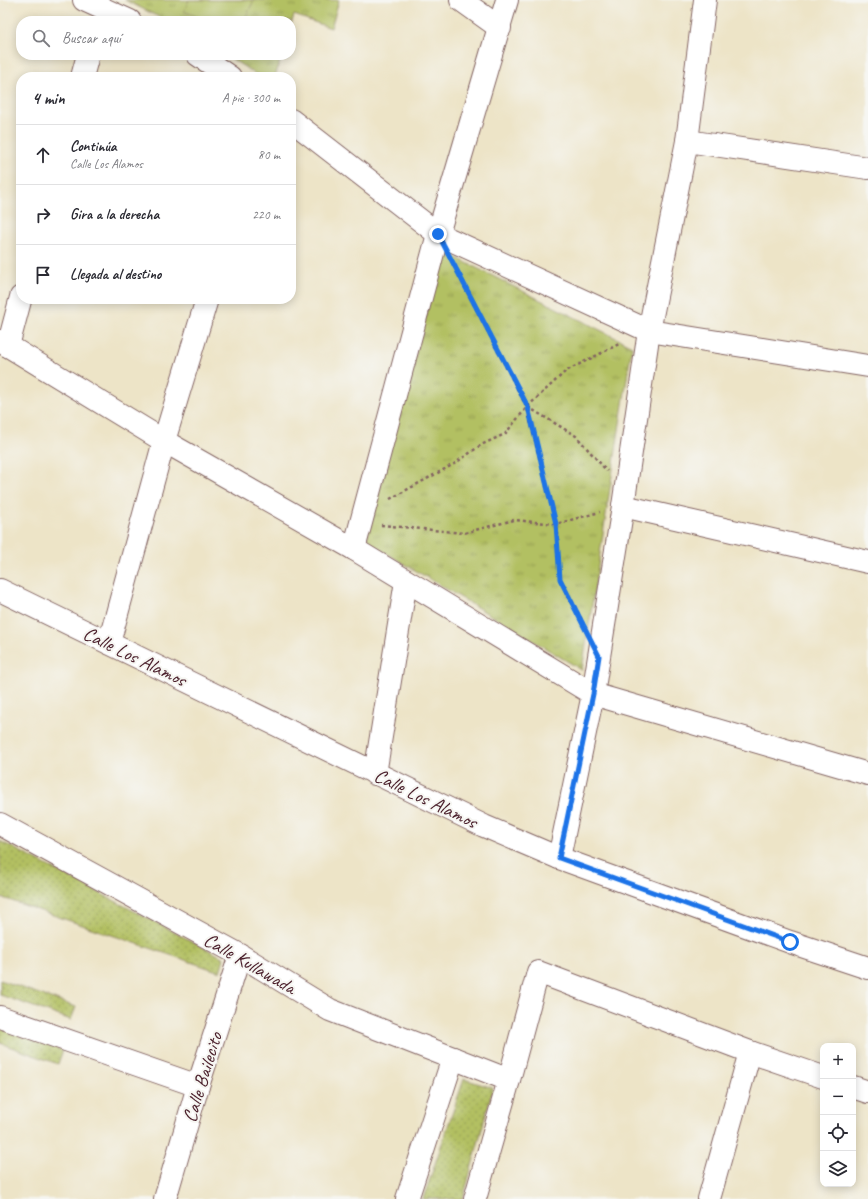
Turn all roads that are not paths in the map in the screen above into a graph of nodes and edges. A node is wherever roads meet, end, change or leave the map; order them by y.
1 (461, 0) edge
2 (507, 0) edge
3 (705, 0) edge
4 (94, 10) edge
5 (114, 16) edge
6 (500, 28) junction
7 (87, 60) edge
8 (205, 60) edge
9 (83, 72) edge
10 (223, 72) edge
11 (296, 124) edge
12 (687, 141) junction
13 (868, 168) edge
14 (438, 234) junction
15 (18, 304) edge
16 (205, 304) edge
17 (649, 330) junction
18 (4, 343) edge
19 (868, 366) edge
20 (164, 441) junction
21 (624, 500) junction
22 (354, 549) junction
23 (868, 562) edge
24 (406, 580) junction
25 (0, 590) edge
26 (108, 643) junction
27 (593, 694) junction
28 (376, 774) junction
29 (868, 774) edge
30 (0, 824) edge
31 (559, 858) junction
32 (240, 955) junction
33 (868, 968) edge
34 (0, 1017) edge
35 (750, 1052) junction
36 (454, 1058) junction
37 (820, 1075) edge
38 (510, 1080) junction
39 (198, 1086) junction
40 (856, 1088) edge
41 (868, 1092) edge
42 (165, 1199) edge
43 (407, 1199) edge
44 (474, 1199) edge
45 (709, 1199) edge

1 - 6 street
2 - 6 street
3 - 12 street
4 - 5 street
6 - 14 street
7 - 9 street
8 - 10 street
11 - 14 street
12 - 13 street
12 - 17 street
14 - 17 street
14 - 22 street
15 - 18 street
16 - 20 street
17 - 19 street
17 - 21 street
18 - 20 street
20 - 22 street
20 - 26 street
21 - 23 street
21 - 27 street
22 - 24 street
24 - 27 street
24 - 28 street
25 - 26 street, Calle Los Alamos
26 - 28 street, Calle Los Alamos
27 - 29 street
27 - 31 street
28 - 31 street, Calle Los Alamos
30 - 32 street, Calle Kullawada
31 - 33 street, Calle Los Alamos
32 - 36 street, Calle Kullawada
32 - 39 street, Calle Bailecito
34 - 39 street
35 - 37 street
35 - 38 street
35 - 45 street
36 - 38 street, Calle Kullawada
36 - 43 street
38 - 44 street
39 - 42 street, Calle Bailecito
40 - 41 street

